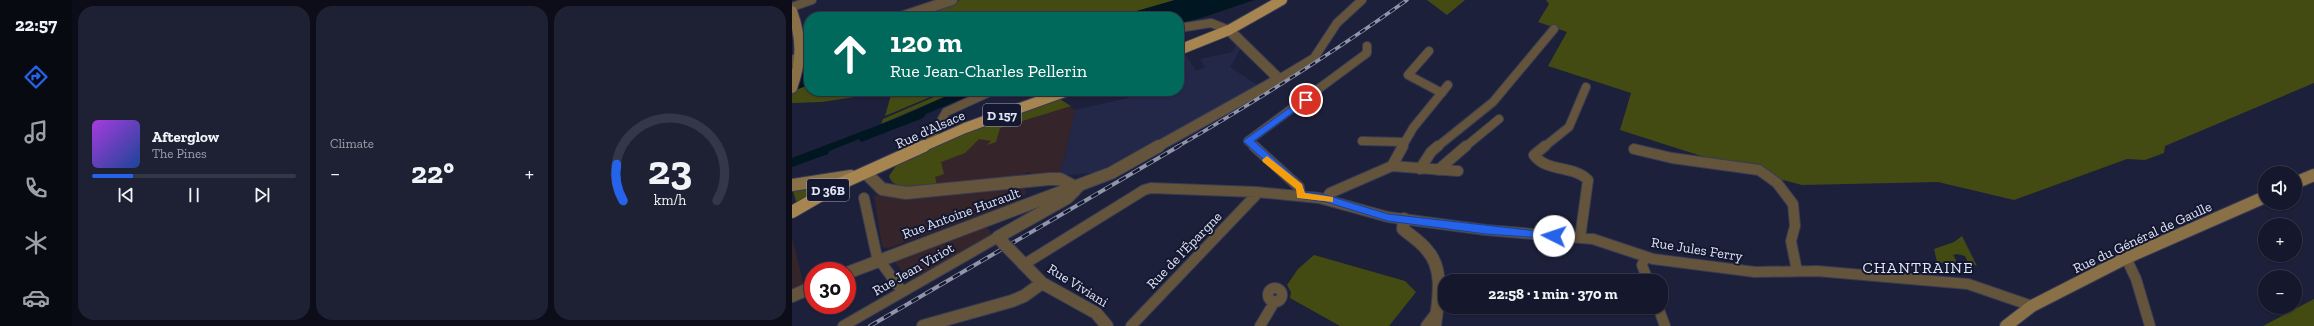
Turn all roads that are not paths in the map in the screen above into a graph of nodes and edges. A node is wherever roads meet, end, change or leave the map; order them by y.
1 (812, 0) edge
2 (952, 0) edge
3 (1282, 0) edge
4 (1362, 0) edge
5 (792, 7) edge
6 (792, 11) edge
7 (916, 12) edge
8 (1184, 27) edge
9 (1554, 29) dead end
10 (1229, 30) junction
11 (1367, 46) dead end
12 (1184, 48) edge
13 (1429, 50) dead end
14 (802, 54) edge
15 (1279, 79) junction
16 (1448, 85) dead end
17 (1586, 87) dead end
18 (792, 88) edge
19 (1442, 93) junction
20 (981, 96) edge
21 (1053, 96) edge
22 (1499, 119) dead end
23 (1362, 141) dead end
24 (1404, 142) junction
25 (927, 145) junction
26 (1634, 149) dead end
27 (1392, 166) junction
28 (1420, 169) junction
29 (1438, 170) junction
30 (1458, 171) dead end
31 (866, 173) junction
32 (2314, 175) edge
33 (1050, 179) junction
34 (2302, 180) edge
35 (1296, 184) junction
36 (792, 185) edge
37 (1077, 188) junction
38 (1256, 192) junction
39 (1290, 194) junction
40 (1300, 195) junction
41 (864, 198) dead end
42 (1326, 199) junction
43 (1054, 200) junction
44 (2258, 200) edge
45 (792, 212) edge
46 (1404, 219) junction
47 (1580, 238) junction
48 (1004, 244) junction
49 (1645, 257) junction
50 (2126, 258) junction
51 (878, 259) junction
52 (1023, 265) junction
53 (856, 268) edge
54 (1797, 271) junction
55 (1645, 274) edge
56 (1042, 283) junction
57 (804, 291) edge
58 (902, 291) junction
59 (792, 296) edge
60 (1275, 301) dead end
61 (2032, 306) junction
62 (1437, 312) junction
63 (1661, 314) edge
64 (843, 326) edge
65 (923, 326) edge
66 (1107, 326) edge
67 (1131, 326) edge
68 (1260, 326) edge
69 (1426, 326) edge
70 (1435, 326) edge
71 (1665, 326) edge
72 (2006, 326) edge
73 (2150, 326) edge

1 - 5 street
2 - 7 street
3 - 10 main road
4 - 15 street
6 - 14 main road
8 - 10 street
9 - 28 street
10 - 12 main road
10 - 15 street
11 - 35 street
13 - 19 street
14 - 18 main road
15 - 37 street
16 - 19 street
17 - 47 street
19 - 24 street
20 - 25 street
21 - 25 main road, Rue d'Alsace / D 157
22 - 29 street
23 - 24 street
24 - 27 street
25 - 31 main road, Rue d'Alsace / D 157
26 - 54 street
27 - 28 street
27 - 42 street
28 - 29 street
29 - 30 street
31 - 33 street
31 - 36 main road, D 157
31 - 45 main road, D 36B
32 - 34 main road
33 - 37 street
33 - 43 street
35 - 39 street
35 - 40 street
37 - 43 street
38 - 39 street, Rue Jules Ferry
38 - 52 street, Rue Jules Ferry
38 - 67 street, Rue de l'Épargne
39 - 40 street, Rue Jules Ferry
40 - 42 street, Rue Jules Ferry
41 - 51 street
42 - 46 street, Rue Jules Ferry
43 - 48 street
43 - 51 street, Rue Antoine Hurault
44 - 50 main road, Rue du Général de Gaulle
46 - 47 street, Rue Jules Ferry
46 - 62 street
47 - 49 street, Rue Jules Ferry
48 - 52 street, Rue Viviani
48 - 58 street, Rue Jean Viriot
49 - 54 street, Rue Jules Ferry
49 - 55 street
50 - 61 main road, Rue du Général de Gaulle
50 - 73 street
51 - 53 street, Rue Antoine Hurault
51 - 58 street
52 - 56 street, Rue Viviani
54 - 61 street, Rue Jules Ferry
56 - 65 street
56 - 66 street, Rue Viviani
57 - 59 street
58 - 64 street, Rue Jean Viriot
60 - 68 street
61 - 72 main road, Rue du Général de Gaulle
62 - 69 street
62 - 70 street
63 - 71 street

